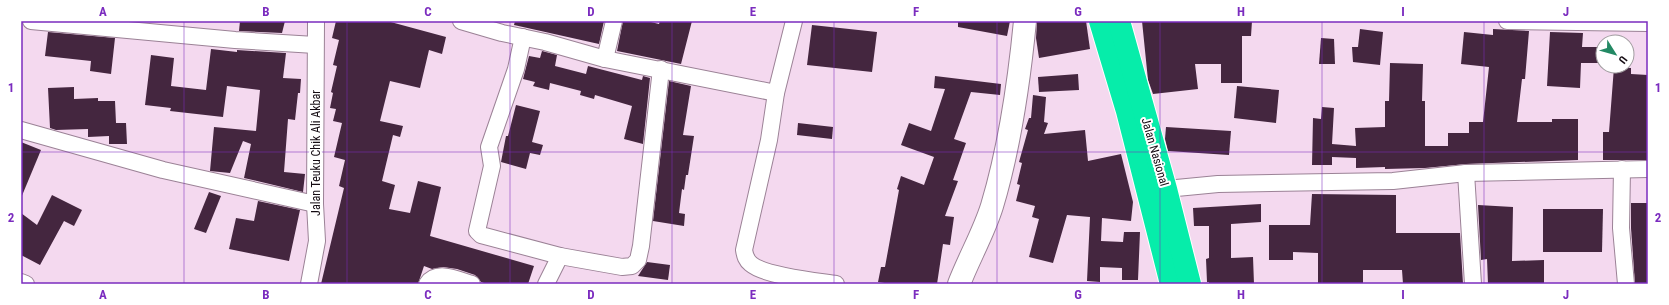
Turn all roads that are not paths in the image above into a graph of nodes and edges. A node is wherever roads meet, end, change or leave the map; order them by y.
1 (31, 21) edge
2 (316, 21) edge
3 (461, 21) edge
4 (614, 21) edge
5 (794, 21) edge
6 (1025, 21) edge
7 (1100, 21) edge
8 (1118, 21) edge
9 (1507, 21) edge
10 (1594, 22) edge
11 (1648, 22) edge
12 (504, 27) edge
13 (523, 37) junction
14 (315, 45) junction
15 (605, 59) junction
16 (661, 69) junction
17 (776, 93) junction
18 (21, 130) edge
19 (1622, 169) junction
20 (1648, 169) edge
21 (1466, 173) junction
22 (1166, 189) junction
23 (315, 204) junction
24 (560, 256) junction
25 (21, 282) edge
26 (26, 284) edge
27 (309, 284) edge
28 (427, 284) edge
29 (472, 284) edge
30 (546, 284) edge
31 (836, 284) edge
32 (958, 284) edge
33 (1171, 284) edge
34 (1190, 284) edge
35 (1474, 284) edge
36 (1626, 284) edge

1 - 14 street
2 - 14 street, Jalan Teuku Chik Ali Akbar
3 - 12 street
4 - 15 street
5 - 17 street
6 - 32 street
7 - 33 highway, Jalan Nasional
8 - 22 highway, Jalan Nasional
9 - 10 street
10 - 11 street
12 - 13 street
13 - 15 street
13 - 24 street
14 - 23 street, Jalan Teuku Chik Ali Akbar
15 - 16 street
16 - 17 street
16 - 24 street
17 - 31 street
18 - 23 street
19 - 20 street
19 - 21 street
19 - 36 street
21 - 22 street
21 - 35 street
22 - 34 highway, Jalan Nasional
23 - 27 street, Jalan Teuku Chik Ali Akbar
24 - 30 street
25 - 26 street
28 - 29 street

